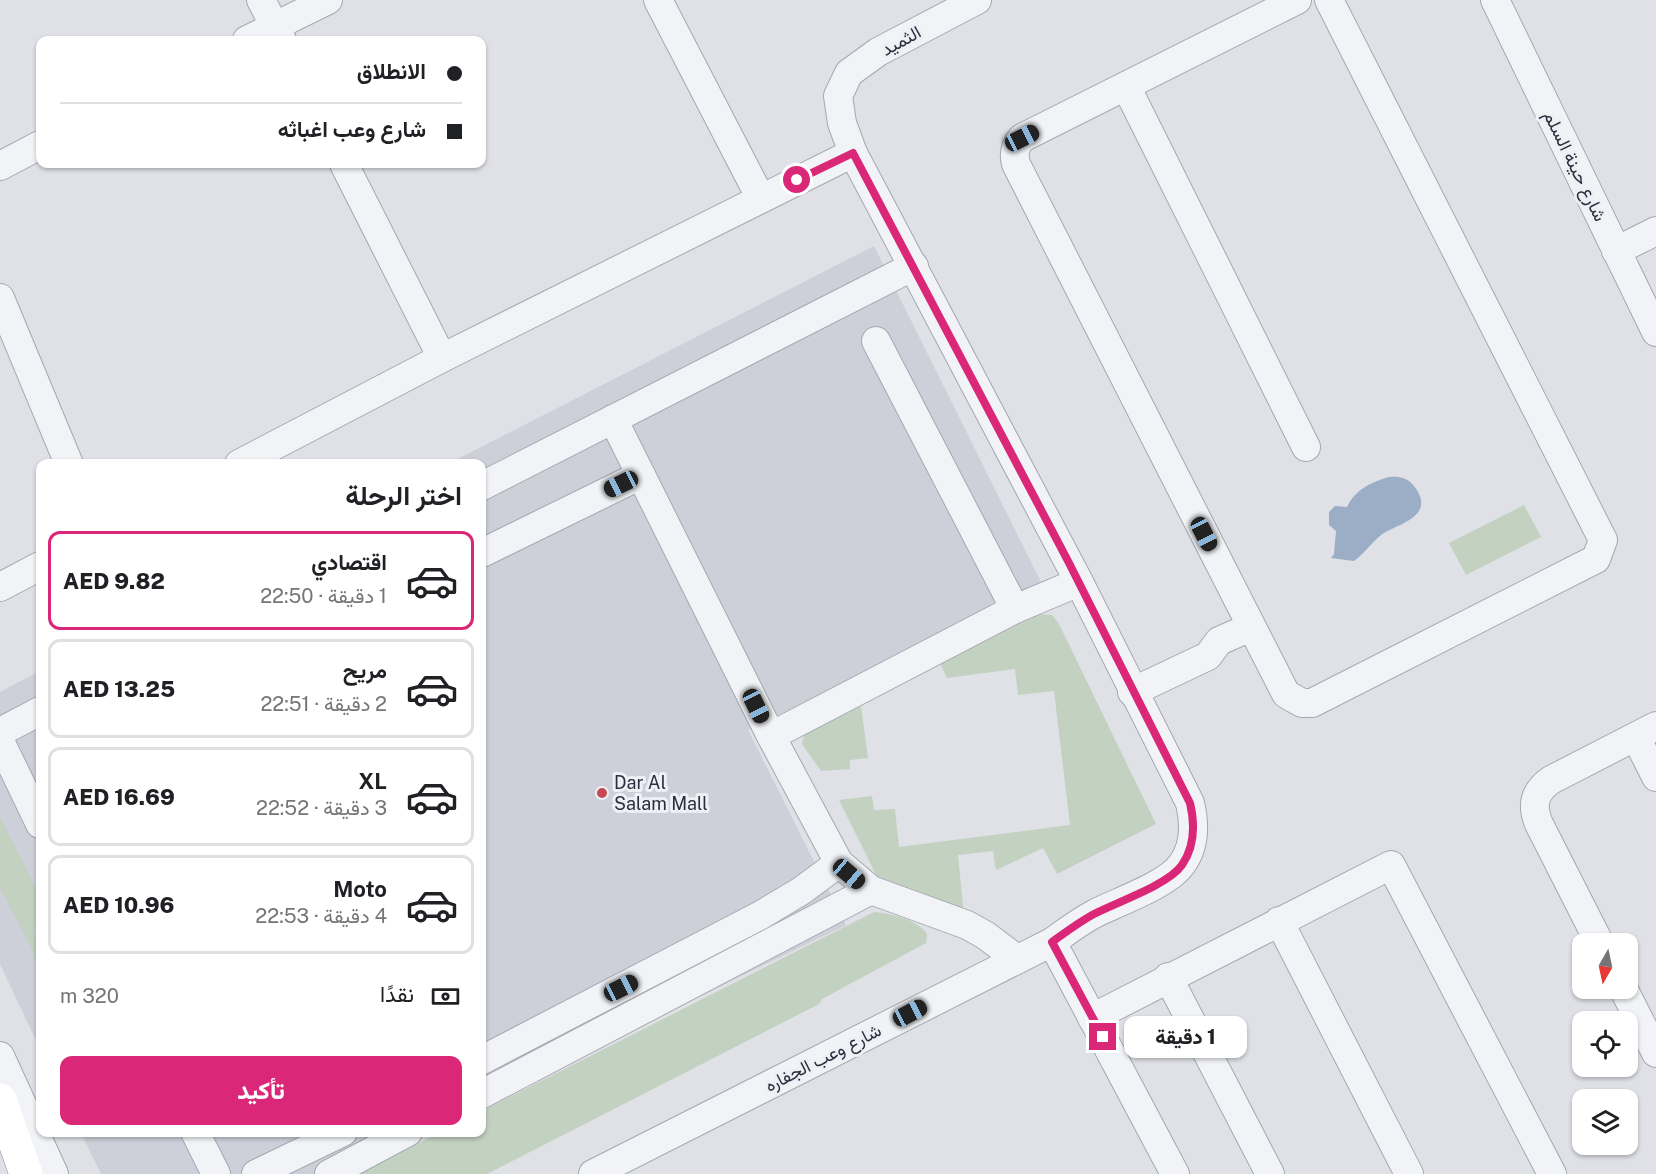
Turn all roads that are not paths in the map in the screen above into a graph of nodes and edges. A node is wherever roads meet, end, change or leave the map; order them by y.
1 (261, 0) edge
2 (328, 0) edge
3 (658, 0) edge
4 (977, 0) edge
5 (1297, 0) edge
6 (1329, 0) edge
7 (1495, 0) edge
8 (278, 34) edge
9 (1126, 86) junction
10 (838, 96) joint
11 (36, 148) edge
12 (853, 153) junction
13 (0, 166) edge
14 (346, 168) edge
15 (760, 197) junction
16 (1656, 231) edge
17 (1616, 251) junction
18 (914, 266) junction
19 (0, 298) edge
20 (1656, 332) edge
21 (876, 341) dead end
22 (442, 358) junction
23 (613, 419) junction
24 (1306, 447) dead end
25 (67, 459) edge
26 (249, 459) edge
27 (641, 475) junction
28 (486, 484) edge
29 (486, 551) edge
30 (36, 569) edge
31 (1079, 582) junction
32 (0, 587) edge
33 (1015, 609) junction
34 (1251, 627) junction
35 (1128, 683) junction
36 (36, 713) edge
37 (0, 732) edge
38 (1646, 732) edge
39 (771, 736) junction
40 (0, 741) edge
41 (30, 776) edge
42 (1656, 777) edge
43 (36, 805) edge
44 (839, 863) junction
45 (871, 890) junction
46 (1279, 921) junction
47 (1594, 933) edge
48 (1052, 942) junction
49 (1017, 959) junction
50 (1168, 977) junction
51 (1629, 999) edge
52 (1092, 1018) junction
53 (1656, 1053) edge
54 (0, 1056) edge
55 (486, 1058) edge
56 (486, 1092) edge
57 (0, 1100) edge
58 (36, 1135) edge
59 (37, 1137) edge
60 (198, 1137) edge
61 (337, 1137) edge
62 (399, 1137) edge
63 (0, 1164) edge
64 (305, 1164) edge
65 (5, 1174) edge
66 (26, 1174) edge
67 (54, 1174) edge
68 (216, 1174) edge
69 (256, 1174) edge
70 (329, 1174) edge
71 (593, 1174) edge
72 (1176, 1174) edge
73 (1270, 1174) edge
74 (1409, 1174) edge
75 (1552, 1174) edge

1 - 8 street
2 - 8 street
3 - 15 street
4 - 10 street, الثميد
5 - 9 street
6 - 34 street
7 - 17 street, شارع حينة السلم
9 - 24 street
9 - 34 street
10 - 12 street, شارع وعب الجفاره
11 - 13 street
12 - 15 street
12 - 18 street, شارع وعب الجفاره
14 - 22 street
15 - 22 street
16 - 17 street
17 - 20 street, شارع حينة السلم
18 - 23 street
18 - 31 street, شارع وعب الجفاره
19 - 25 street
21 - 33 street
22 - 26 street
23 - 27 street
23 - 28 street
27 - 29 street
27 - 39 street
30 - 32 street
31 - 33 street
31 - 35 street, شارع وعب الجفاره
33 - 39 street
34 - 35 street
35 - 48 street, شارع وعب الجفاره
36 - 37 street
38 - 42 street
38 - 47 street
39 - 44 street
40 - 41 street
41 - 43 street
44 - 45 street
44 - 55 street
45 - 49 street
45 - 56 street
46 - 50 street
46 - 74 street
46 - 75 street
48 - 49 street, شارع وعب الجفاره
48 - 52 street
49 - 71 street, شارع وعب الجفاره
50 - 52 street
50 - 73 street
51 - 53 street
52 - 72 street
54 - 58 street
57 - 66 highway
59 - 67 street
60 - 68 street
61 - 64 street
62 - 70 street
63 - 65 highway
64 - 69 street

